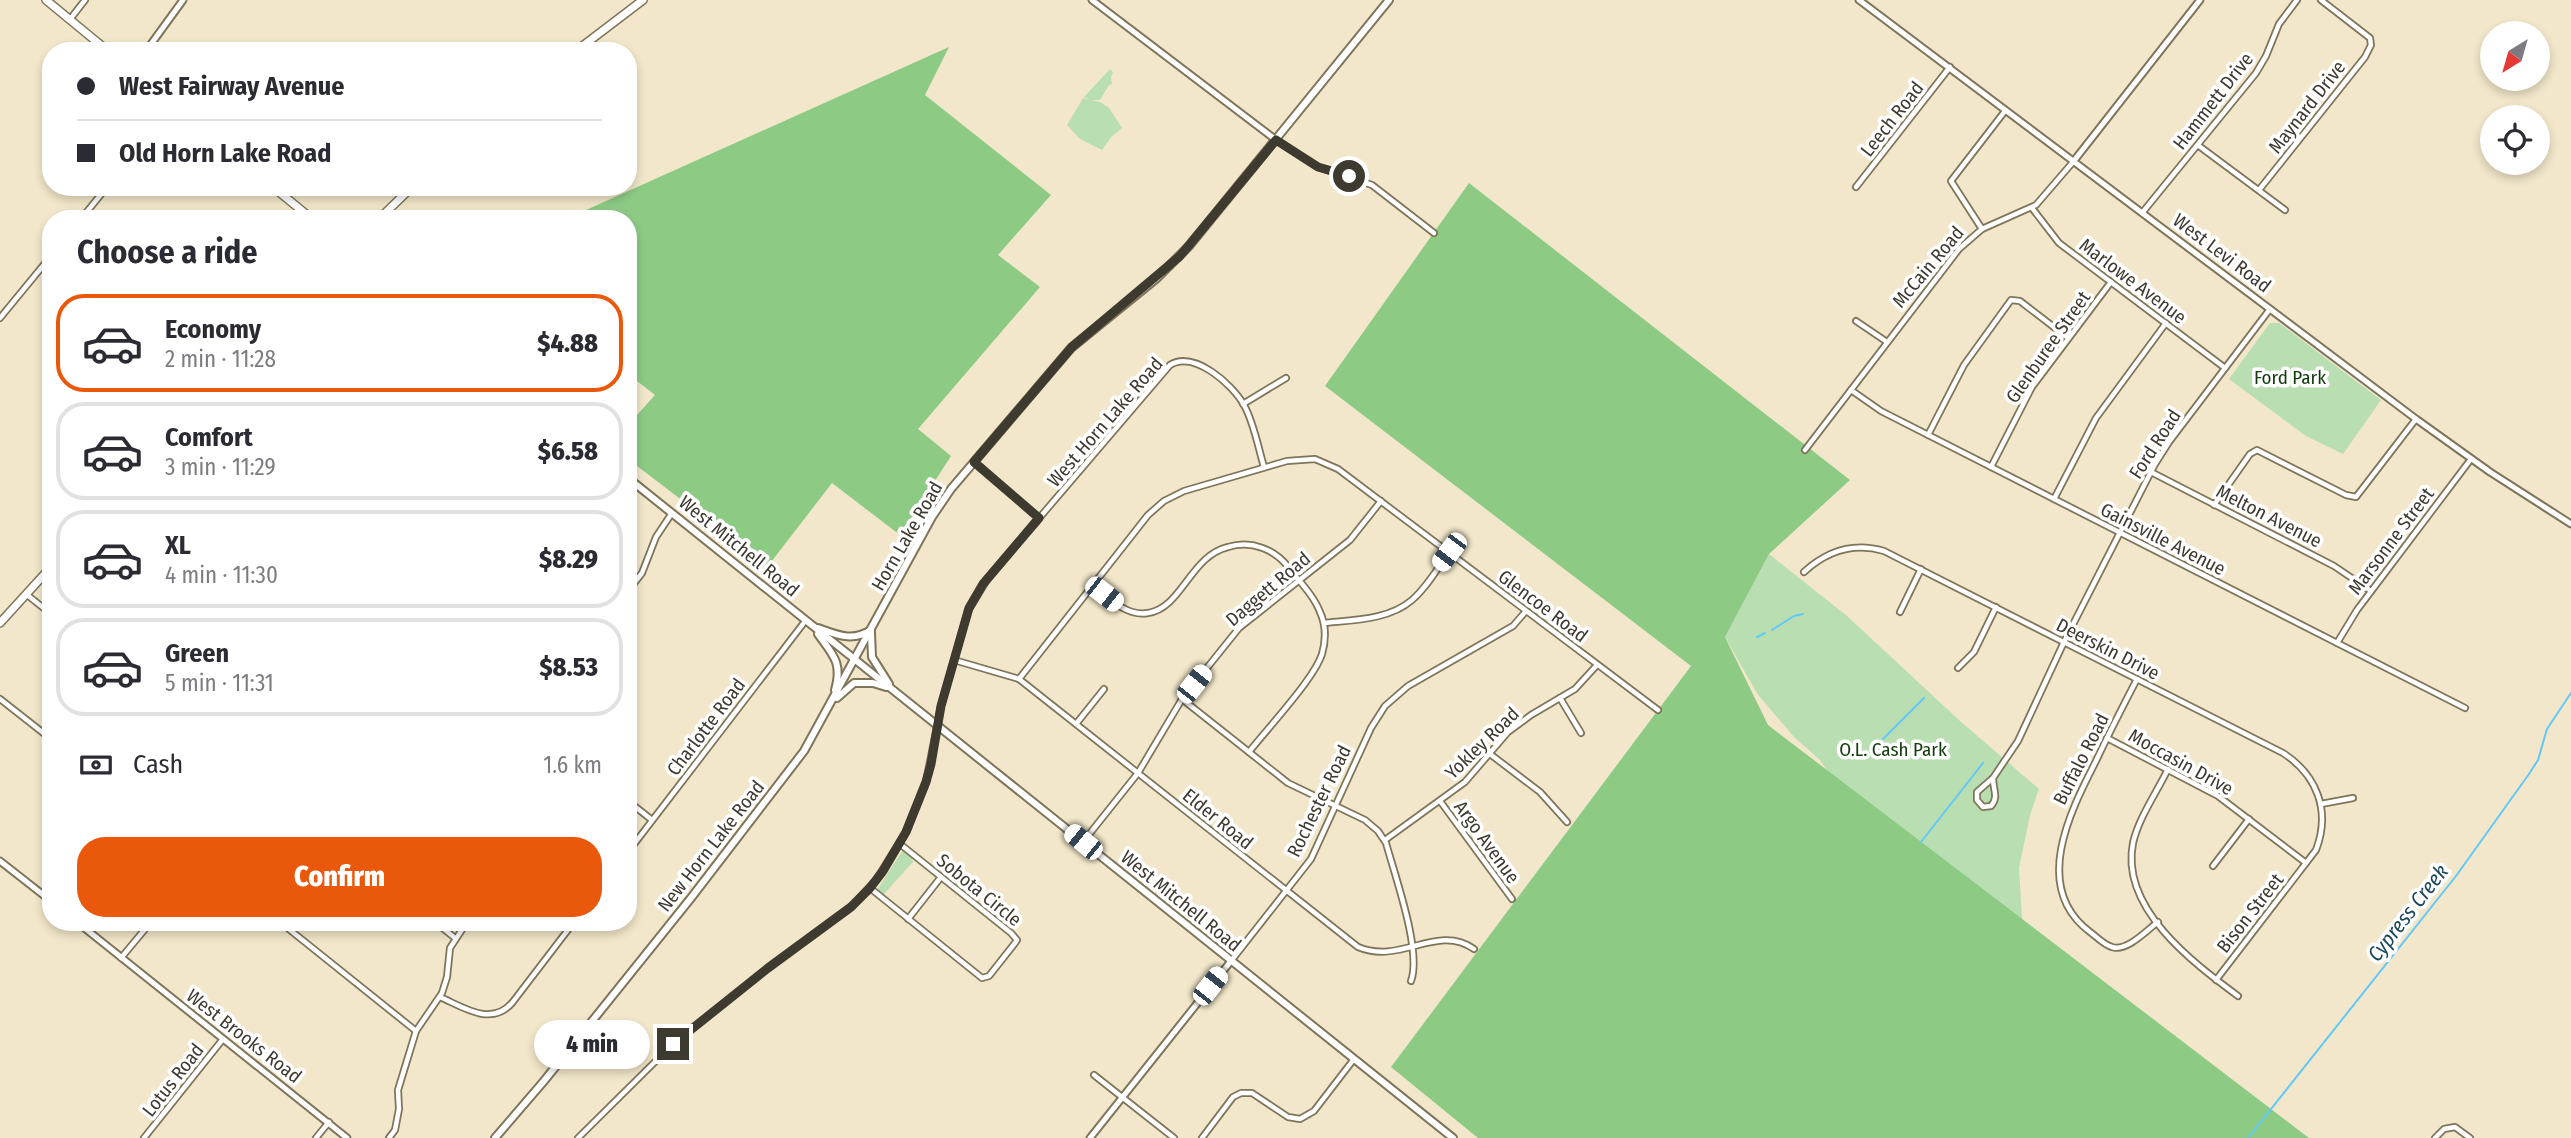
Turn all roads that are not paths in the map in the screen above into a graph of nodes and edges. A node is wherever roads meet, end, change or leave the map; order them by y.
1 (47, 0) edge
2 (85, 0) edge
3 (183, 0) edge
4 (643, 0) edge
5 (1092, 0) edge
6 (1389, 0) edge
7 (1859, 0) edge
8 (2297, 0) edge
9 (2321, 0) edge
10 (2196, 1) edge
11 (71, 18) junction
12 (98, 42) edge
13 (153, 42) edge
14 (588, 42) edge
15 (1950, 67) junction
16 (2005, 111) junction
17 (1276, 140) junction
18 (2199, 146) junction
19 (2073, 162) junction
20 (1856, 187) dead end
21 (2259, 190) junction
22 (100, 196) edge
23 (284, 196) edge
24 (403, 196) edge
25 (2032, 208) junction
26 (88, 210) edge
27 (302, 210) edge
28 (388, 210) edge
29 (2285, 210) dead end
30 (2142, 213) junction
31 (1982, 229) junction
32 (1434, 233) dead end
33 (42, 267) edge
34 (2111, 282) junction
35 (2270, 309) junction
36 (0, 318) edge
37 (1856, 321) dead end
38 (2166, 323) junction
39 (2068, 338) junction
40 (1888, 342) junction
41 (2225, 368) junction
42 (1286, 378) dead end
43 (1851, 390) junction
44 (1243, 404) junction
45 (2416, 419) junction
46 (1928, 435) junction
47 (1805, 450) dead end
48 (2471, 459) junction
49 (974, 462) junction
50 (1264, 467) junction
51 (1991, 467) junction
52 (2151, 472) junction
53 (637, 485) edge
54 (2054, 499) junction
55 (1381, 501) junction
56 (2214, 505) junction
57 (673, 513) junction
58 (1039, 518) junction
59 (2571, 524) edge
60 (2120, 533) junction
61 (1449, 552) junction
62 (1922, 569) junction
63 (1804, 572) dead end
64 (42, 577) edge
65 (637, 579) edge
66 (1299, 580) junction
67 (1093, 585) junction
68 (2371, 590) junction
69 (26, 594) junction
70 (42, 607) edge
71 (1996, 607) junction
72 (1526, 611) junction
73 (1900, 612) dead end
74 (806, 621) junction
75 (0, 623) edge
76 (1324, 623) junction
77 (813, 626) junction
78 (872, 630) junction
79 (2064, 642) junction
80 (2337, 643) junction
81 (855, 660) junction
82 (954, 660) junction
83 (1597, 664) junction
84 (1958, 668) dead end
85 (1019, 679) junction
86 (2137, 679) junction
87 (892, 688) junction
88 (1104, 689) dead end
89 (1560, 698) junction
90 (0, 699) edge
91 (1182, 699) junction
92 (831, 705) junction
93 (2465, 708) dead end
94 (1658, 710) dead end
95 (1076, 724) junction
96 (937, 725) junction
97 (42, 732) edge
98 (1581, 733) dead end
99 (2107, 738) junction
100 (1249, 752) junction
101 (1490, 754) junction
102 (2168, 769) junction
103 (1138, 773) junction
104 (1993, 778) junction
105 (2353, 798) dead end
106 (1440, 802) junction
107 (2321, 804) junction
108 (1335, 806) junction
109 (637, 808) edge
110 (2249, 819) junction
111 (652, 820) junction
112 (1567, 822) dead end
113 (637, 840) edge
114 (1385, 840) junction
115 (1083, 842) junction
116 (900, 844) junction
117 (0, 861) edge
118 (2306, 863) junction
119 (2213, 866) dead end
120 (941, 877) junction
121 (870, 888) junction
122 (1286, 891) junction
123 (42, 894) edge
124 (1512, 899) dead end
125 (908, 919) junction
126 (2158, 922) junction
127 (88, 931) edge
128 (144, 931) edge
129 (291, 931) edge
130 (446, 931) edge
131 (460, 931) edge
132 (567, 931) edge
133 (455, 938) junction
134 (1412, 947) junction
135 (1474, 949) dead end
136 (121, 959) junction
137 (1231, 961) junction
138 (2216, 980) junction
139 (1411, 981) dead end
140 (2238, 996) dead end
141 (440, 997) junction
142 (416, 1031) junction
143 (223, 1039) junction
144 (1354, 1059) junction
145 (1094, 1074) dead end
146 (1123, 1097) junction
147 (329, 1122) junction
148 (144, 1138) edge
149 (316, 1138) edge
150 (347, 1138) edge
151 (389, 1138) edge
152 (495, 1138) edge
153 (578, 1138) edge
154 (1090, 1138) edge
155 (1174, 1138) edge
156 (1202, 1138) edge
157 (1453, 1138) edge
158 (2435, 1138) edge
159 (2470, 1138) edge

1 - 11 main road
2 - 11 street
3 - 13 street
4 - 14 main road
5 - 17 street
6 - 17 main road, Horn Lake Road
7 - 15 street, West Levi Road
8 - 18 street, Hammett Drive
9 - 21 street, Maynard Drive
10 - 19 street, McCain Road
11 - 12 main road
15 - 16 street, West Levi Road
15 - 20 street, Leech Road
16 - 19 street, West Levi Road
16 - 31 street
17 - 32 street
17 - 49 main road, Horn Lake Road
18 - 21 street
18 - 30 street, Hammett Drive
19 - 25 street, McCain Road
19 - 30 street, West Levi Road
21 - 29 street
22 - 26 street
23 - 27 main road
24 - 28 main road
25 - 31 street, McCain Road
25 - 34 street, Marlowe Avenue
30 - 35 street, West Levi Road
31 - 40 street, McCain Road
33 - 36 street
34 - 38 street, Marlowe Avenue
34 - 39 street, Glenburee Street
35 - 41 street, Ford Road
35 - 45 street, West Levi Road
37 - 40 street
38 - 41 street, Marlowe Avenue
38 - 54 street
39 - 46 street
39 - 51 street, Glenburee Street
40 - 43 street, McCain Road
41 - 52 street, Ford Road
42 - 44 street
43 - 46 street, Gainsville Avenue
43 - 47 street, McCain Road
44 - 50 street
44 - 58 street, West Horn Lake Road
45 - 48 street, West Levi Road
45 - 56 street
46 - 51 street, Gainsville Avenue
48 - 59 street, West Levi Road
48 - 68 street, Marsonne Street
49 - 58 street
49 - 78 main road, Horn Lake Road
50 - 55 street, Glencoe Road
50 - 67 street, Glencoe Road
51 - 54 street, Gainsville Avenue
52 - 56 street, Melton Avenue
52 - 60 street, Ford Road
53 - 57 main road, West Mitchell Road
54 - 60 street, Gainsville Avenue
55 - 61 street, Glencoe Road
55 - 66 street, Daggett Road
56 - 68 street, Melton Avenue
57 - 65 street
57 - 74 main road, West Mitchell Road
58 - 82 street, West Horn Lake Road
60 - 79 street, Ford Road
60 - 80 street, Gainsville Avenue
61 - 72 street, Glencoe Road
61 - 76 street
62 - 63 street, Deerskin Drive
62 - 71 street, Deerskin Drive
62 - 73 street
64 - 69 main road
66 - 67 street
66 - 76 street
66 - 91 street, Daggett Road
67 - 85 street, Glencoe Road
68 - 80 street, Marsonne Street
69 - 70 street
69 - 75 main road
71 - 79 street, Deerskin Drive
71 - 84 street
72 - 83 street, Glencoe Road
72 - 108 street, Rochester Road
74 - 77 main road, West Mitchell Road
74 - 111 street, Charlotte Road
76 - 100 street
77 - 78 main road
77 - 81 main road, West Mitchell Road
77 - 92 main road
78 - 81 main road, Horn Lake Road
78 - 87 main road
79 - 86 street, Deerskin Drive
79 - 104 street, Ford Road
80 - 93 street, Gainsville Avenue
81 - 87 main road, West Mitchell Road
81 - 92 main road, New Horn Lake Road
82 - 85 street, Elder Road
82 - 96 street, West Horn Lake Road
83 - 89 street, Yokley Road
83 - 94 street, Glencoe Road
85 - 95 street, Elder Road
86 - 99 street, Buffalo Road
86 - 107 street, Deerskin Drive
87 - 92 main road
87 - 96 main road, West Mitchell Road
88 - 95 street
89 - 98 street
89 - 101 street, Yokley Road
90 - 97 street
91 - 100 street
91 - 103 street, Daggett Road
92 - 152 main road, New Horn Lake Road
95 - 103 street, Elder Road
96 - 115 main road, West Mitchell Road
96 - 116 street, West Horn Lake Road
99 - 102 street, Moccasin Drive
99 - 126 street, Buffalo Road
100 - 108 street
101 - 106 street, Yokley Road
101 - 112 street
102 - 110 street, Moccasin Drive
102 - 126 street
103 - 115 street, Daggett Road
103 - 122 street, Elder Road
104 - 104 street
105 - 107 street
106 - 114 street, Yokley Road
106 - 124 street, Argo Avenue
107 - 118 street, Deerskin Drive
108 - 114 street
108 - 122 street, Rochester Road
109 - 111 street
110 - 118 street, Moccasin Drive
110 - 119 street
111 - 113 street, Charlotte Road
114 - 134 street
115 - 137 main road, West Mitchell Road
116 - 120 street, Sobota Circle
116 - 121 street, West Horn Lake Road
117 - 123 street
118 - 138 street, Bison Street
120 - 125 street
120 - 125 street, Sobota Circle
121 - 125 street, Sobota Circle
121 - 153 street, West Horn Lake Road
122 - 134 street, Elder Road
122 - 137 street, Rochester Road
126 - 138 street
127 - 136 street, West Brooks Road
128 - 136 street
129 - 142 street
130 - 133 street
131 - 133 street
132 - 141 street
133 - 141 street
134 - 135 street, Elder Road
134 - 139 street
136 - 143 street, West Brooks Road
137 - 144 main road, West Mitchell Road
137 - 146 street, Rochester Road
138 - 140 street
141 - 142 street
142 - 151 street
143 - 147 street, West Brooks Road
143 - 148 street, Lotus Road
144 - 156 street
144 - 157 main road, West Mitchell Road
145 - 146 street
146 - 154 street, Rochester Road
146 - 155 street
147 - 149 street
147 - 150 street, West Brooks Road
158 - 159 street

